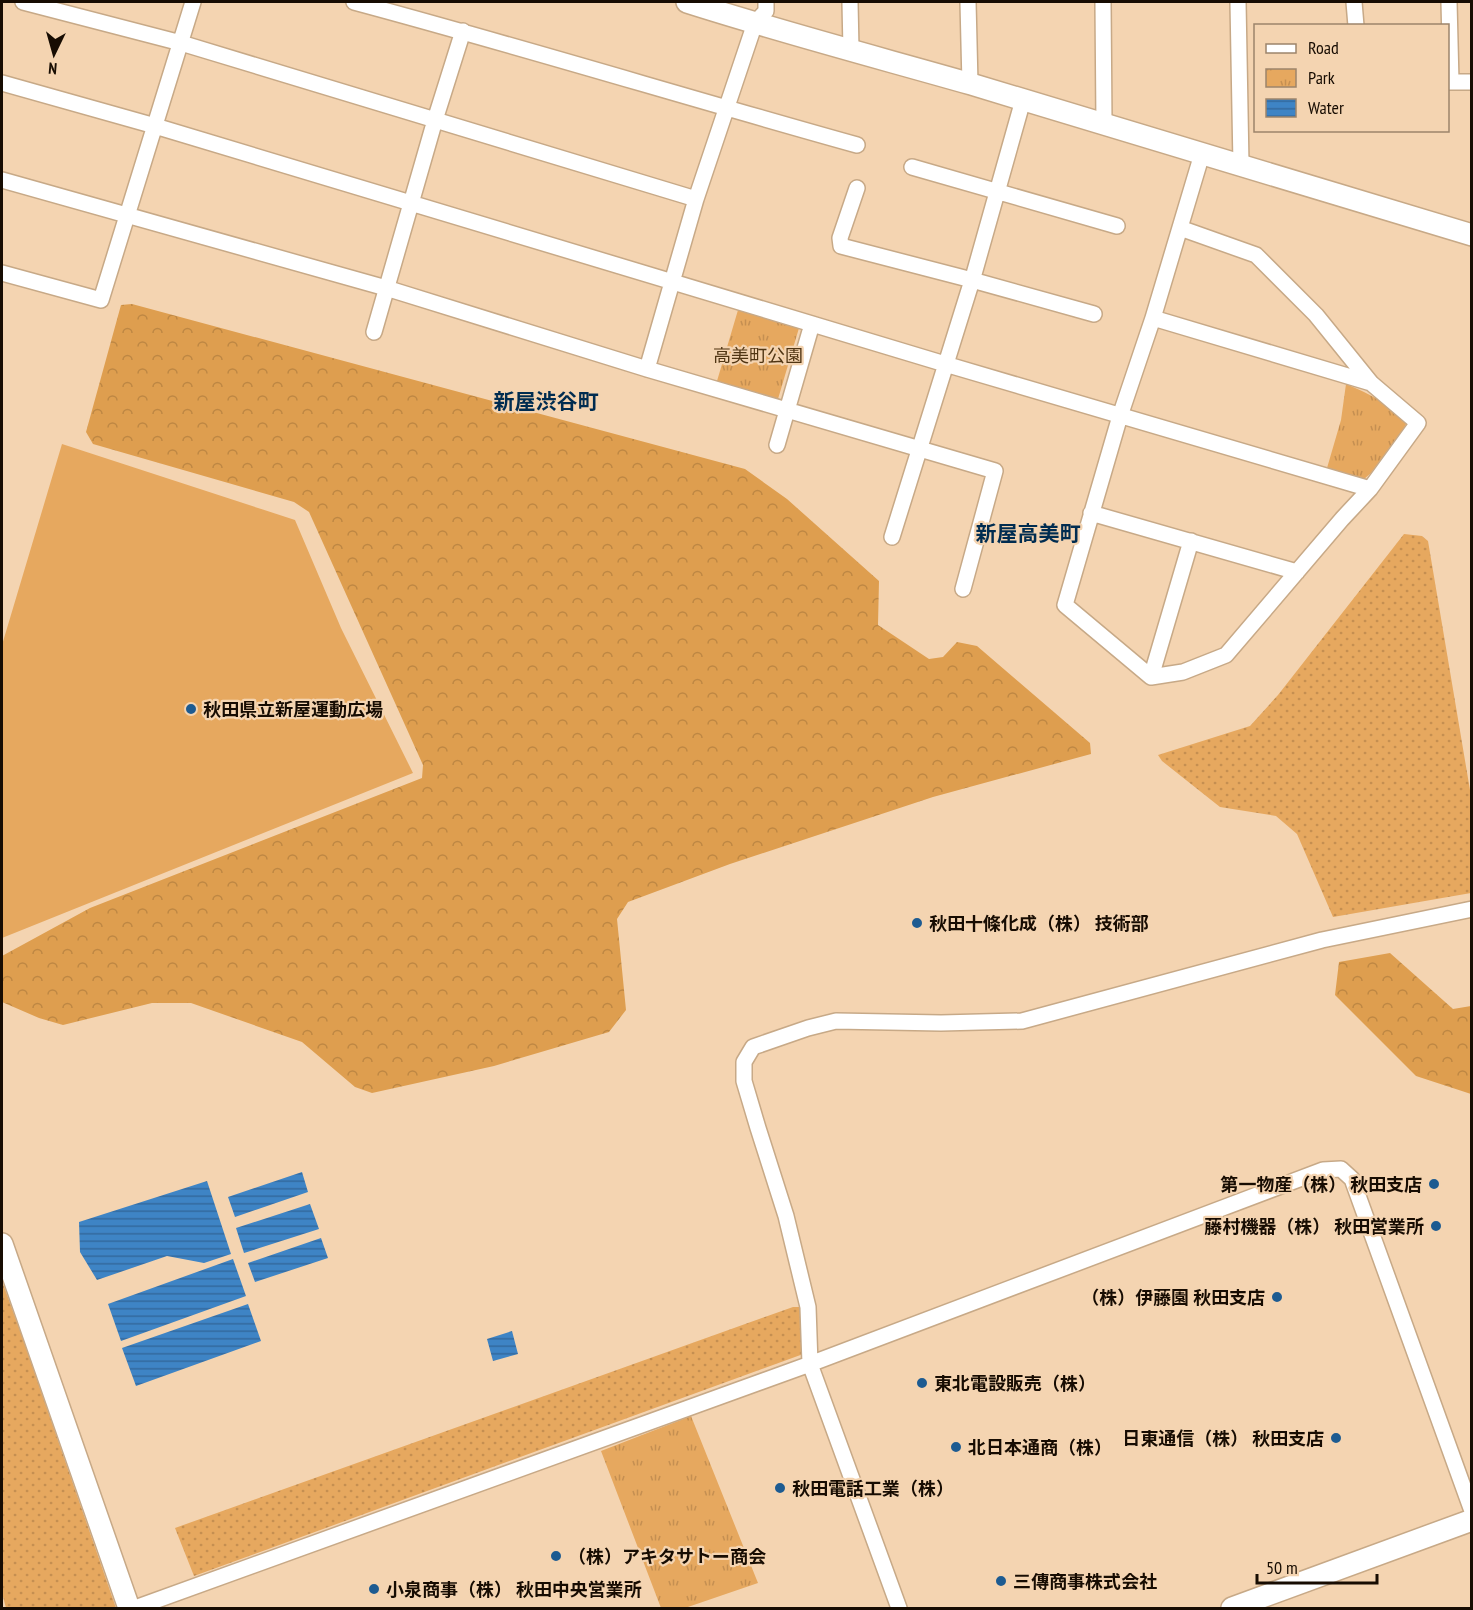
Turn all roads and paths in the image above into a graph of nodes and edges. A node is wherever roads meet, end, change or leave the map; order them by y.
1 (23, 2) edge
2 (193, 2) edge
3 (354, 2) edge
4 (687, 2) edge
5 (766, 2) edge
6 (850, 2) edge
7 (968, 2) edge
8 (1103, 2) edge
9 (1238, 2) edge
10 (1354, 2) edge
11 (1449, 2) edge
12 (755, 23) junction
13 (1356, 24) edge
14 (463, 31) junction
15 (181, 43) junction
16 (851, 51) junction
17 (1449, 82) edge
18 (1472, 82) edge
19 (2, 83) edge
20 (970, 84) junction
21 (1023, 100) junction
22 (726, 109) junction
23 (435, 120) junction
24 (1104, 124) junction
25 (155, 126) junction
26 (856, 145) dead end
27 (1203, 154) junction
28 (1241, 165) junction
29 (912, 167) dead end
30 (2, 180) edge
31 (856, 188) dead end
32 (997, 191) junction
33 (696, 199) junction
34 (410, 203) junction
35 (127, 216) junction
36 (1117, 226) dead end
37 (1180, 228) junction
38 (1472, 236) edge
39 (2, 273) edge
40 (972, 279) junction
41 (672, 282) junction
42 (386, 288) junction
43 (1094, 314) dead end
44 (1153, 318) junction
45 (812, 324) junction
46 (374, 332) dead end
47 (945, 364) junction
48 (647, 369) junction
49 (1371, 383) junction
50 (787, 410) junction
51 (1120, 416) junction
52 (777, 445) dead end
53 (919, 448) junction
54 (1370, 489) junction
55 (1091, 513) junction
56 (892, 537) dead end
57 (1191, 542) junction
58 (1297, 572) junction
59 (963, 589) dead end
60 (1151, 677) junction
61 (1472, 909) edge
62 (2, 1244) edge
63 (810, 1364) junction
64 (1472, 1511) edge
65 (1472, 1520) edge
66 (129, 1608) edge
67 (135, 1608) edge
68 (899, 1608) edge
69 (1232, 1608) edge

1 - 15 street
2 - 15 street
3 - 14 street
4 - 12 street
5 - 12 street
6 - 16 street
7 - 20 street
8 - 24 street
9 - 28 street
10 - 13 street
11 - 17 street
12 - 16 street
12 - 22 street
14 - 22 street
14 - 23 street
15 - 23 street
15 - 25 street
16 - 20 street
17 - 18 street
19 - 25 street
20 - 21 street
21 - 24 street
21 - 32 street
22 - 26 street
22 - 33 street
23 - 33 street
23 - 34 street
24 - 27 street
25 - 34 street
25 - 35 street
27 - 28 street
27 - 37 street
28 - 38 street
29 - 32 street
30 - 35 street
31 - 40 street
32 - 36 street
32 - 40 street
33 - 41 street
34 - 41 street
34 - 42 street
35 - 39 street
35 - 42 street
37 - 44 street
37 - 49 street
40 - 43 street
40 - 47 street
41 - 45 street
41 - 48 street
42 - 46 street
42 - 48 street
44 - 49 street
44 - 51 street
45 - 47 street
45 - 50 street
47 - 51 street
47 - 53 street
48 - 50 street
49 - 54 street
50 - 52 street
50 - 53 street
51 - 54 street
51 - 55 street
53 - 56 street
53 - 59 street
54 - 58 street
55 - 57 street
55 - 60 street
57 - 58 street
57 - 60 street
58 - 60 street
61 - 63 street
62 - 66 street
63 - 64 street
63 - 67 street
63 - 68 street
65 - 69 street

